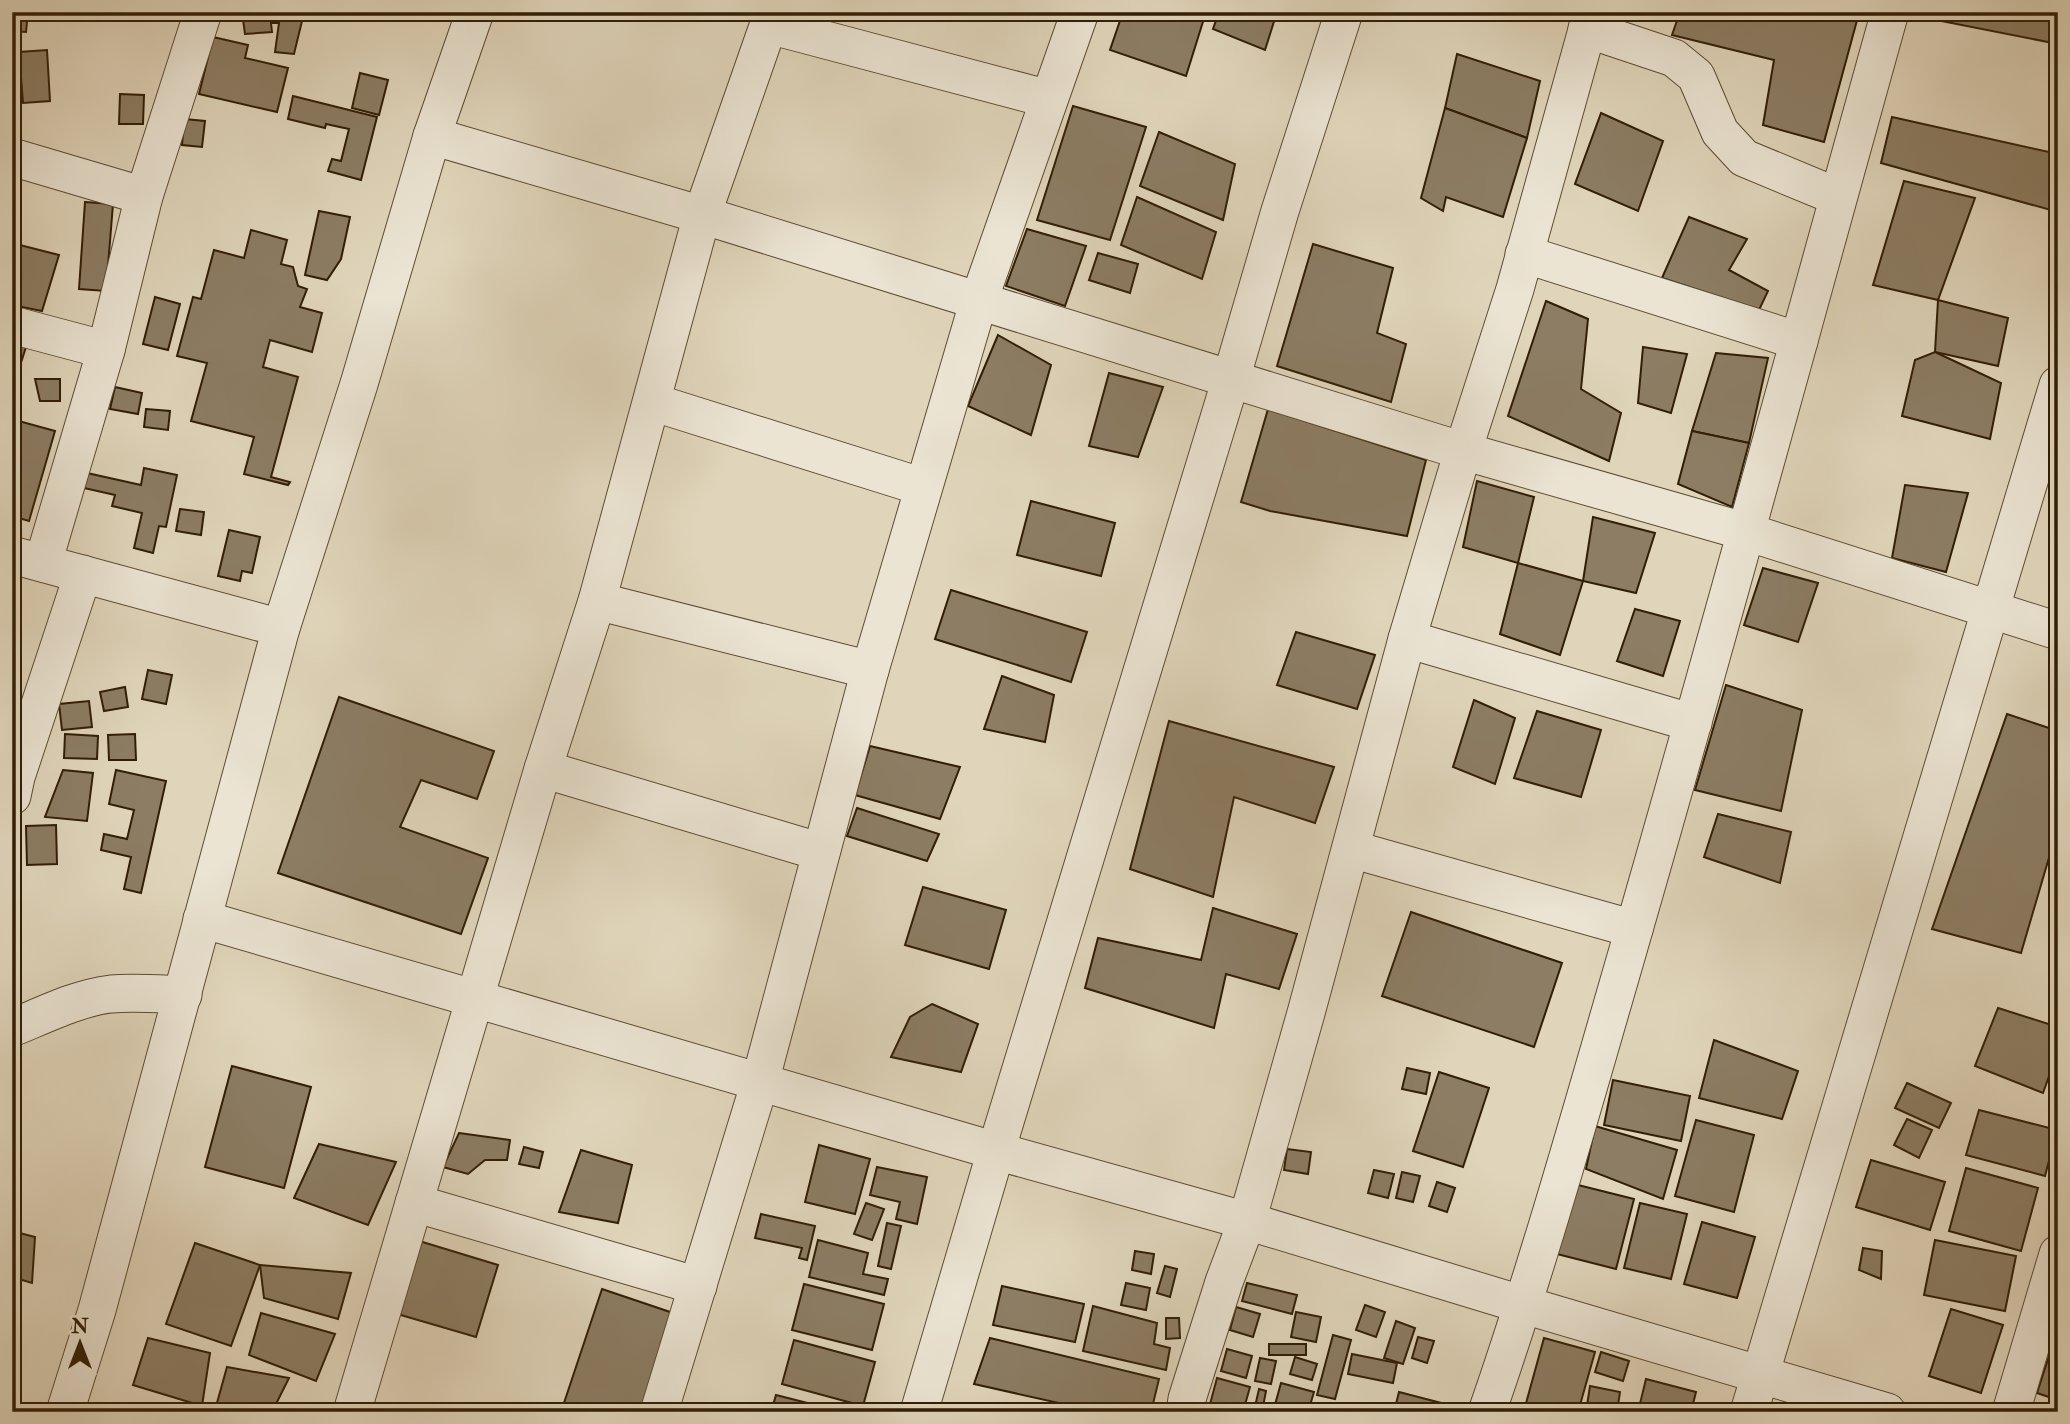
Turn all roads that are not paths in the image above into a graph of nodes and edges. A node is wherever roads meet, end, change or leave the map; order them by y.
1 (475, 12) edge
2 (1080, 12) edge
3 (1343, 12) edge
4 (1890, 12) edge
5 (191, 15) edge
6 (771, 18) edge
7 (1590, 21) edge
8 (1049, 99) junction
9 (432, 136) junction
10 (12, 156) edge
11 (145, 196) junction
12 (1838, 197) junction
13 (702, 215) junction
14 (1524, 254) junction
15 (979, 300) junction
16 (12, 325) edge
17 (1799, 341) junction
18 (106, 350) junction
19 (1231, 379) junction
20 (2058, 384) edge
21 (652, 401) junction
22 (1463, 451) junction
23 (923, 487) junction
24 (1747, 532) junction
25 (28, 559) edge
26 (83, 574) junction
27 (597, 601) junction
28 (1990, 610) junction
29 (281, 628) junction
30 (2058, 631) edge
31 (1407, 639) junction
32 (870, 670) junction
33 (1693, 723) junction
34 (543, 769) junction
35 (12, 796) edge
36 (1351, 849) junction
37 (821, 852) junction
38 (202, 919) junction
39 (1634, 929) junction
40 (183, 995) junction
41 (474, 999) junction
42 (12, 1028) edge
43 (760, 1082) junction
44 (996, 1151) junction
45 (414, 1203) junction
46 (1247, 1221) junction
47 (2058, 1254) edge
48 (698, 1286) junction
49 (1524, 1306) junction
50 (1760, 1374) junction
51 (360, 1409) edge
52 (65, 1412) edge
53 (659, 1412) edge
54 (919, 1412) edge
55 (1185, 1412) edge
56 (1487, 1412) edge
57 (1749, 1412) edge
58 (1887, 1412) edge
59 (2011, 1412) edge

1 - 9 street
2 - 8 street
3 - 19 street
4 - 12 street
5 - 11 street
6 - 8 street
6 - 13 street
7 - 12 street
7 - 14 street
8 - 15 street
9 - 13 street
9 - 29 street
10 - 11 street
11 - 18 street
12 - 17 street
13 - 15 street
13 - 21 street
14 - 17 street
14 - 22 street
15 - 19 street
15 - 23 street
16 - 18 street
17 - 24 street
18 - 25 street
19 - 22 street
19 - 44 street
20 - 28 street
21 - 23 street
21 - 27 street
22 - 24 street
22 - 31 street
23 - 32 street
24 - 28 street
24 - 33 street
25 - 26 street
26 - 29 street
26 - 35 street
27 - 32 street
27 - 34 street
28 - 30 street
28 - 50 street
29 - 38 street
31 - 33 street
31 - 36 street
32 - 37 street
33 - 39 street
34 - 37 street
34 - 41 street
36 - 39 street
36 - 46 street
37 - 43 street
38 - 40 street
38 - 41 street
39 - 49 street
40 - 42 street
40 - 52 street
41 - 43 street
41 - 45 street
43 - 44 street
43 - 48 street
44 - 46 street
44 - 54 street
45 - 48 street
45 - 51 street
46 - 49 street
46 - 55 street
47 - 59 street
48 - 53 street
49 - 50 street
49 - 56 street
50 - 57 street
50 - 58 street

